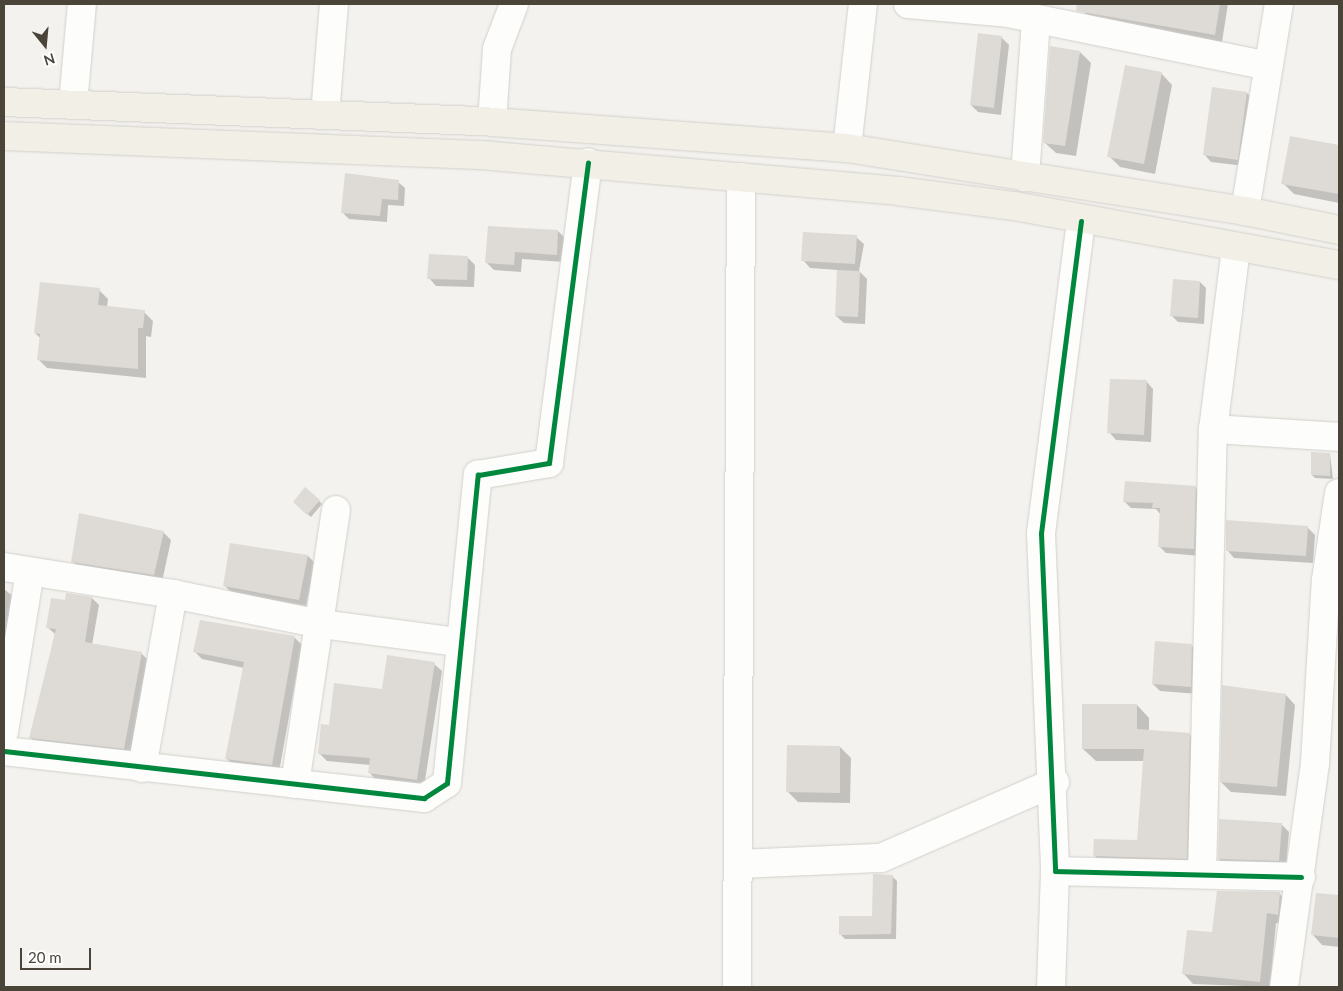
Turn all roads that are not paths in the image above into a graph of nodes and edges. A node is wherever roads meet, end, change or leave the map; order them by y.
1 (82, 4) edge
2 (334, 4) edge
3 (514, 4) edge
4 (863, 4) edge
5 (908, 4) edge
6 (1279, 4) edge
7 (1008, 8) edge
8 (1036, 22) junction
9 (1268, 66) junction
10 (4, 102) edge
11 (73, 104) junction
12 (325, 115) junction
13 (492, 122) junction
14 (4, 136) edge
15 (847, 148) junction
16 (588, 163) junction
17 (1025, 176) junction
18 (741, 177) junction
19 (1245, 210) junction
20 (1080, 221) junction
21 (1339, 230) edge
22 (1236, 248) junction
23 (1339, 265) edge
24 (1213, 429) junction
25 (1339, 437) edge
26 (1339, 492) edge
27 (336, 510) dead end
28 (4, 567) edge
29 (30, 572) junction
30 (1333, 580) edge
31 (173, 594) junction
32 (321, 624) junction
33 (458, 642) junction
34 (4, 732) edge
35 (4, 751) edge
36 (142, 768) junction
37 (1055, 782) junction
38 (295, 784) junction
39 (741, 864) junction
40 (1055, 871) junction
41 (1202, 873) junction
42 (1301, 877) junction
43 (737, 987) edge
44 (1051, 987) edge
45 (1284, 987) edge

1 - 11 street
2 - 12 street
3 - 13 street
4 - 15 street
5 - 7 street
6 - 9 street
7 - 8 street
8 - 9 street
8 - 17 street
9 - 19 street
10 - 11 main road
11 - 12 main road
12 - 13 main road
13 - 15 main road
14 - 16 main road
15 - 17 main road
16 - 18 main road
16 - 33 street
17 - 19 main road
18 - 20 main road
18 - 39 street
19 - 21 main road
20 - 22 main road
20 - 37 street
22 - 23 main road
22 - 24 street
24 - 25 street
24 - 41 street
26 - 30 street
27 - 32 street
28 - 29 street
29 - 31 street
29 - 34 street
30 - 42 street
31 - 32 street
31 - 36 street
32 - 33 street
32 - 38 street
33 - 38 street
35 - 36 street
36 - 38 street
37 - 39 street
37 - 40 street
39 - 43 street
40 - 41 street
40 - 44 street
41 - 42 street
42 - 45 street

